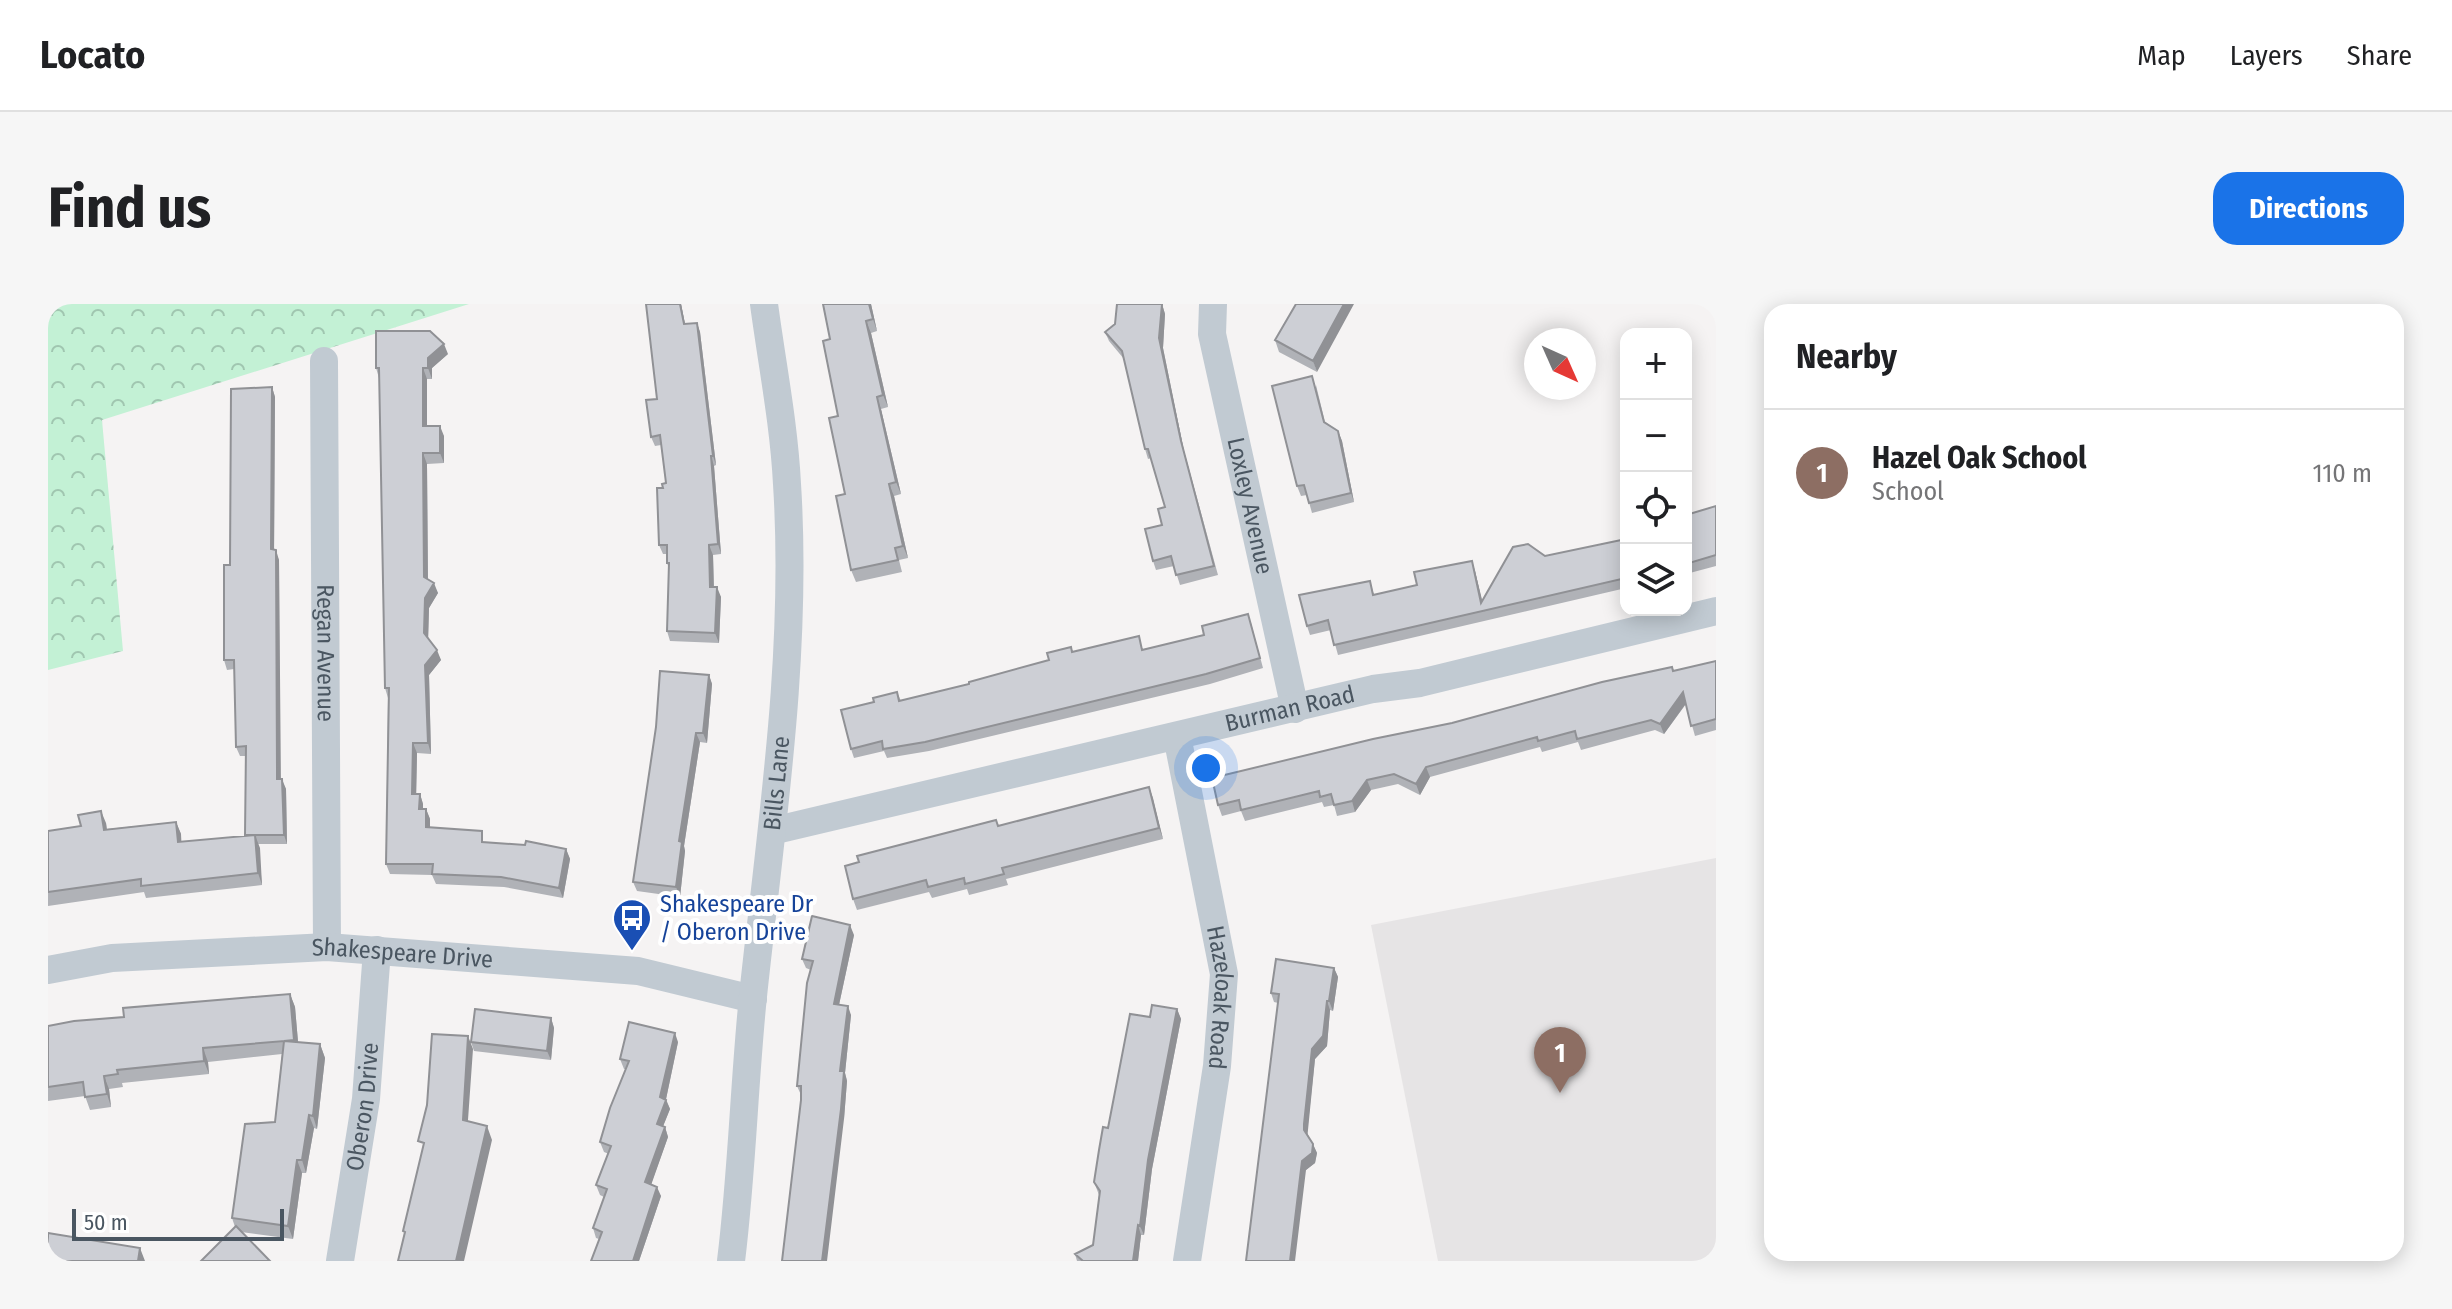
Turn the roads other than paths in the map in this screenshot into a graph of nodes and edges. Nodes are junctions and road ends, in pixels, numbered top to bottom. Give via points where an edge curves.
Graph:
1 (764, 304) edge
2 (1213, 304) edge
3 (324, 361) dead end
4 (1716, 611) edge
5 (1295, 709) junction
6 (1177, 736) junction
7 (772, 831) junction
8 (327, 947) junction
9 (377, 950) junction
10 (48, 970) edge
11 (753, 999) junction
12 (340, 1261) edge
13 (731, 1261) edge
14 (1187, 1261) edge

1 - 7 street, Bills Lane via 787,482 789,547 786,665
2 - 5 street, Loxley Avenue via 1212,334
3 - 8 street, Regan Avenue
4 - 5 street, Burman Road
5 - 6 street, Burman Road
6 - 7 street, Burman Road
6 - 14 street, Hazeloak Road via 1224,974 1217,1066
7 - 11 street, Bills Lane
8 - 9 street, Shakespeare Drive
8 - 10 street, Shakespeare Drive via 112,958
9 - 11 street, Shakespeare Drive via 638,971
9 - 12 street, Oberon Drive via 366,1099
11 - 13 street, Bills Lane

